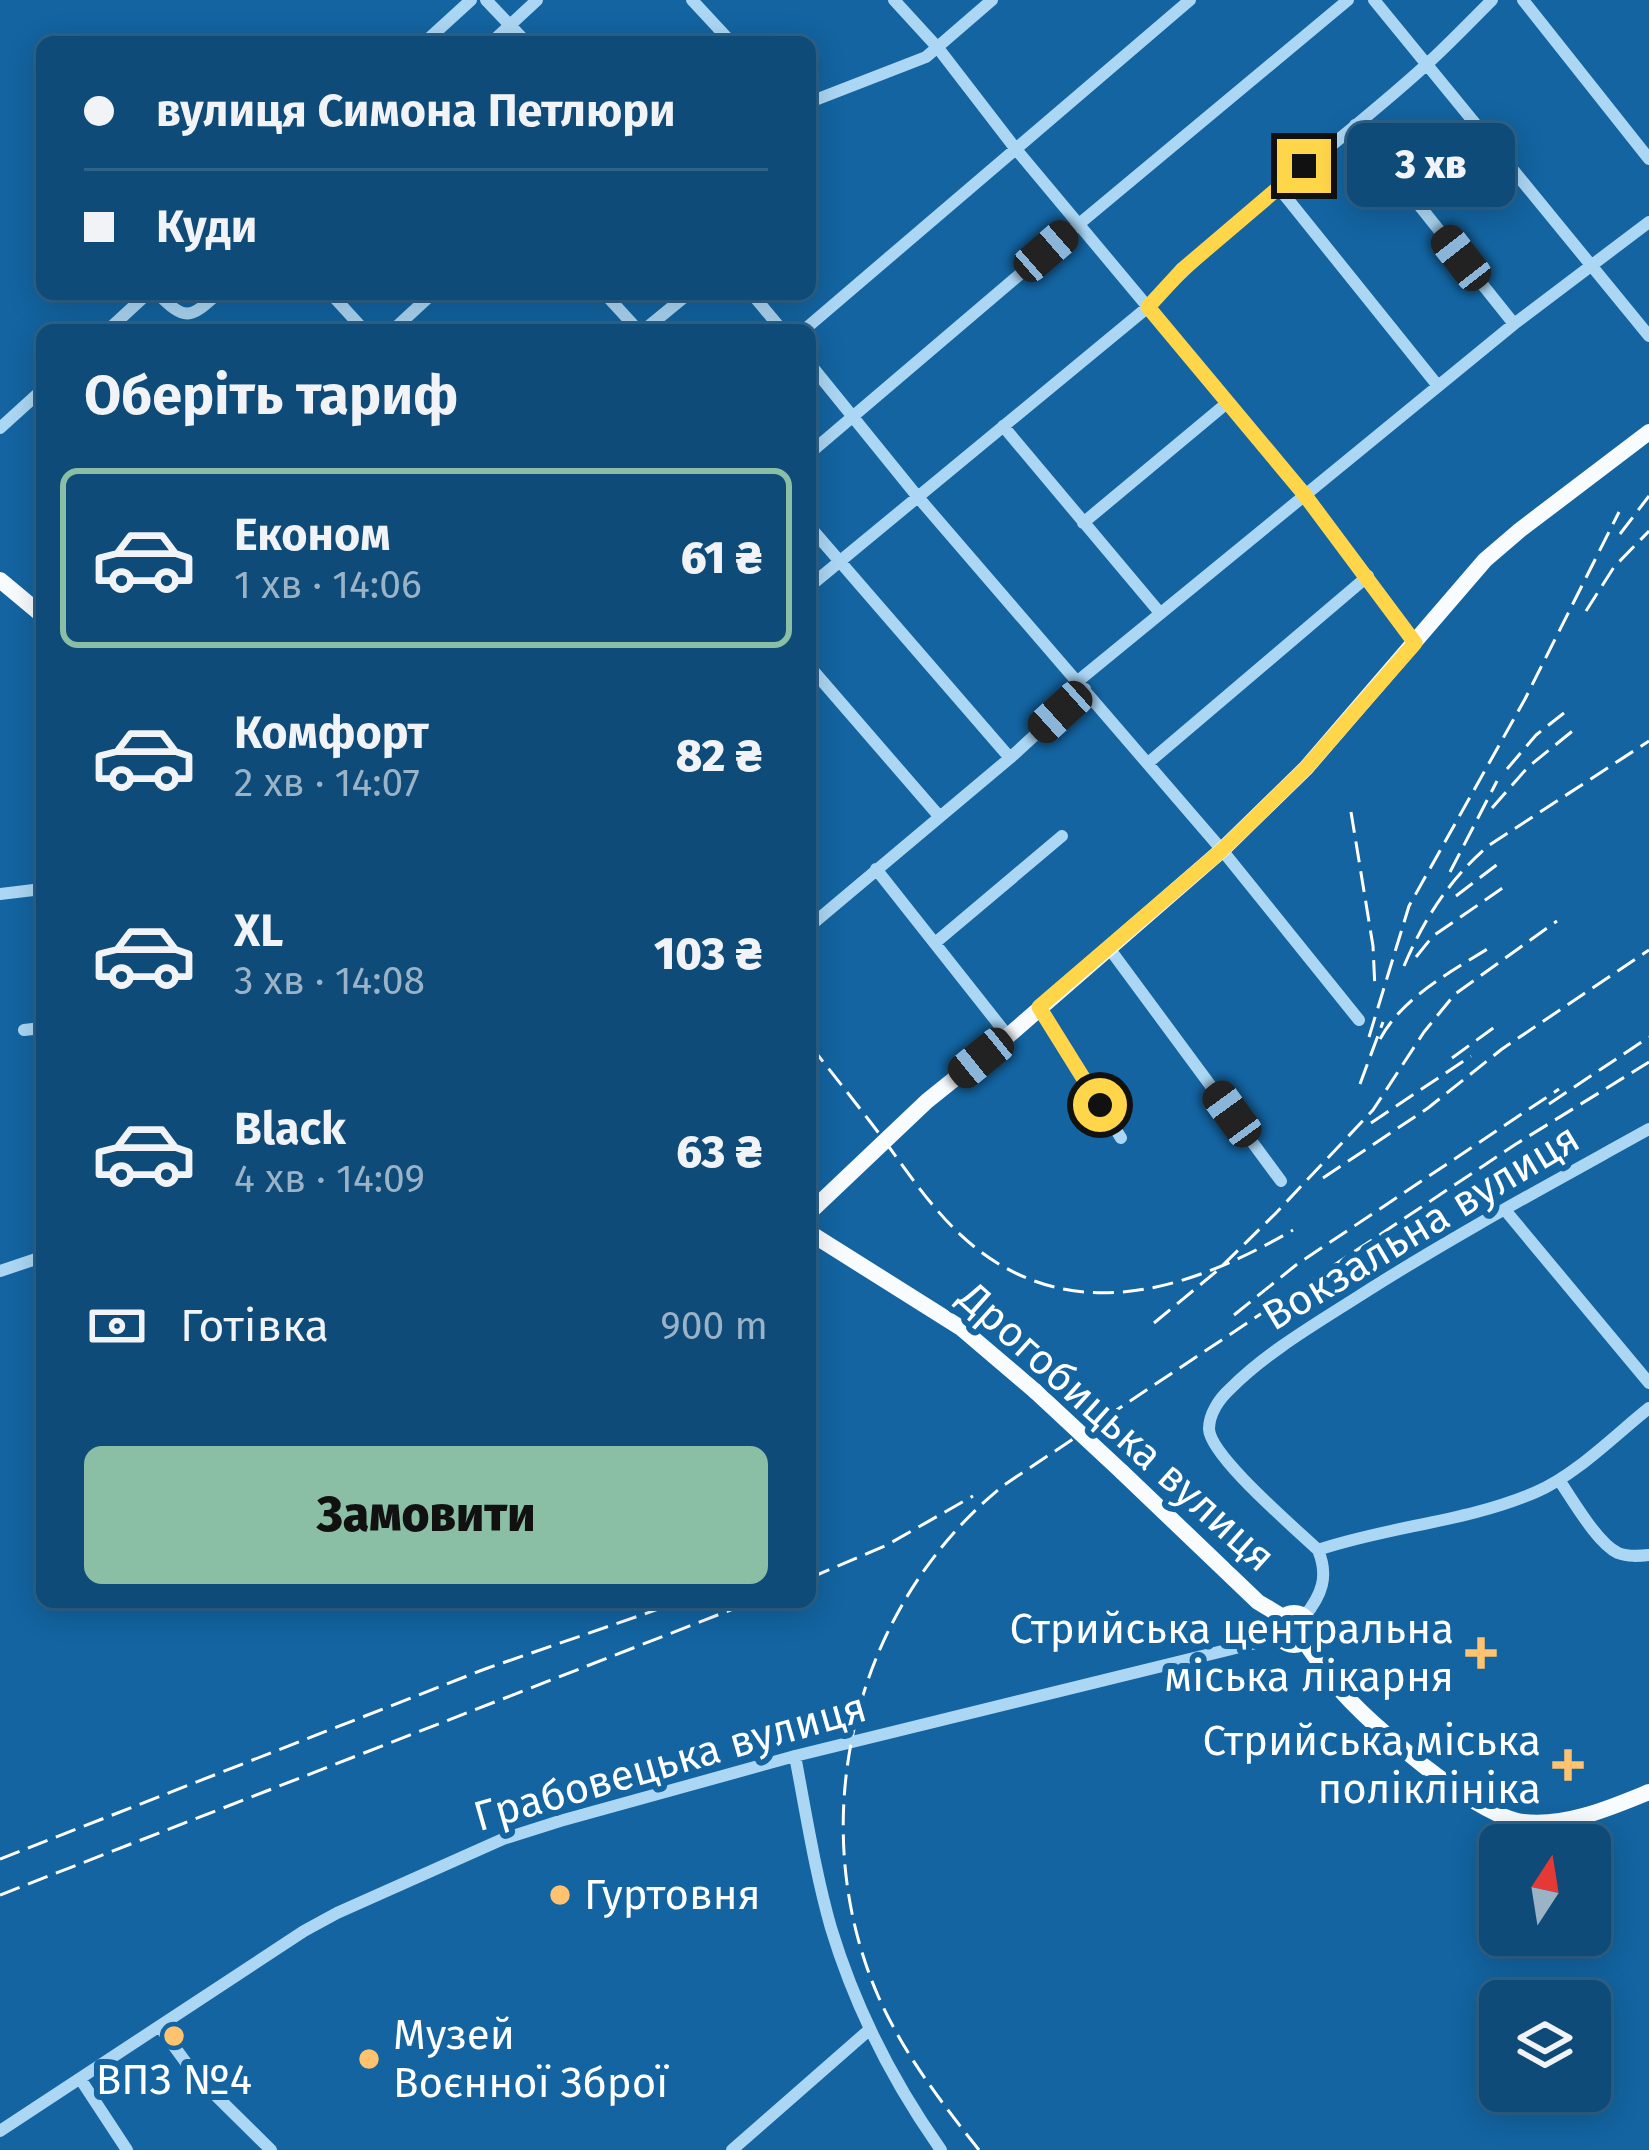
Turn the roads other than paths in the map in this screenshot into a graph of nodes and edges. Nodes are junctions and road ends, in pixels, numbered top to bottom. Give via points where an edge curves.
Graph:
1 (471, 0) edge
2 (486, 0) edge
3 (537, 0) edge
4 (692, 0) edge
5 (893, 0) edge
6 (992, 0) edge
7 (1190, 0) edge
8 (1348, 0) edge
9 (1374, 0) edge
10 (1492, 0) edge
11 (1523, 0) edge
12 (511, 26) junction
13 (432, 36) edge
14 (499, 36) edge
15 (520, 36) edge
16 (725, 36) edge
17 (938, 48) junction
18 (1426, 65) junction
19 (816, 100) edge
20 (1355, 125) junction
21 (1015, 148) junction
22 (1649, 159) edge
23 (1278, 187) junction
24 (1649, 222) edge
25 (1078, 224) junction
26 (1592, 264) junction
27 (141, 300) edge
28 (164, 300) edge
29 (210, 300) edge
30 (337, 300) edge
31 (426, 300) edge
32 (611, 300) edge
33 (680, 300) edge
34 (757, 300) edge
35 (1148, 307) junction
36 (115, 324) edge
37 (359, 324) edge
38 (400, 324) edge
39 (635, 324) edge
40 (649, 324) edge
41 (777, 324) edge
42 (811, 324) edge
43 (1514, 324) junction
44 (1649, 336) edge
45 (816, 371) edge
46 (1438, 386) junction
47 (36, 395) edge
48 (1227, 403) junction
49 (853, 416) junction
50 (1003, 426) junction
51 (0, 428) edge
52 (1649, 432) edge
53 (816, 448) edge
54 (1304, 494) junction
55 (917, 496) junction
56 (1083, 523) junction
57 (816, 534) edge
58 (840, 560) junction
59 (1368, 576) junction
60 (0, 580) edge
61 (816, 581) edge
62 (36, 610) edge
63 (1160, 613) junction
64 (1415, 643) junction
65 (816, 674) edge
66 (1082, 685) junction
67 (1010, 758) junction
68 (1148, 763) junction
69 (939, 816) junction
70 (1062, 836) dead end
71 (1222, 850) junction
72 (876, 869) junction
73 (36, 891) edge
74 (0, 894) edge
75 (816, 921) edge
76 (934, 943) junction
77 (1109, 948) junction
78 (1039, 1007) junction
79 (1359, 1020) dead end
80 (36, 1029) edge
81 (24, 1030) dead end
82 (1008, 1036) junction
83 (1649, 1129) edge
84 (1121, 1138) dead end
85 (1281, 1181) dead end
86 (816, 1206) edge
87 (1505, 1210) junction
88 (816, 1237) edge
89 (36, 1259) edge
90 (0, 1271) edge
91 (1649, 1383) edge
92 (1649, 1408) edge
93 (1559, 1480) junction
94 (1318, 1550) junction
95 (1649, 1555) edge
96 (1283, 1617) junction
97 (1304, 1617) junction
98 (1280, 1637) junction
99 (1304, 1641) junction
100 (795, 1756) junction
101 (1649, 1792) edge
102 (160, 2027) junction
103 (869, 2030) junction
104 (81, 2080) junction
105 (0, 2132) edge
106 (127, 2150) edge
107 (271, 2150) edge
108 (732, 2150) edge
109 (941, 2150) edge

1 - 13 street
2 - 12 street
3 - 12 street
4 - 16 street
5 - 17 street
6 - 17 street
7 - 21 street
8 - 25 street
9 - 18 street
10 - 18 street
11 - 22 street
12 - 14 street
12 - 15 street
17 - 19 street
17 - 21 street
18 - 20 street
18 - 26 street
20 - 23 street
20 - 43 street
21 - 25 street
21 - 42 street
23 - 35 street
23 - 46 street
24 - 26 street
25 - 35 street
25 - 49 street
26 - 43 street
26 - 44 street
27 - 36 street
28 - 29 street via 185,315
30 - 37 street
31 - 38 street
32 - 39 street
33 - 40 street
34 - 41 street
35 - 48 street
35 - 50 street
43 - 46 street
45 - 49 street
46 - 54 street
47 - 51 street
48 - 54 street
48 - 56 street
49 - 53 street
49 - 55 street
50 - 55 street
50 - 56 street
52 - 64 main road via 1485,560
54 - 59 street
54 - 63 street
55 - 58 street
55 - 66 street
56 - 63 street
57 - 58 street
58 - 61 street
58 - 67 street
59 - 64 street
59 - 68 street
60 - 62 main road
63 - 66 street
64 - 71 main road
65 - 69 street
66 - 67 street
66 - 68 street
67 - 69 street
68 - 71 street
69 - 72 street
70 - 76 street
71 - 77 main road
71 - 79 street
72 - 75 street
72 - 76 street
73 - 74 street
76 - 82 street
77 - 78 main road
77 - 85 street
78 - 82 main road
78 - 84 street
80 - 81 street
82 - 86 main road
83 - 87 street, Вокзальна вулиця
87 - 91 street
87 - 94 street, Вокзальна вулиця via 1287,1342 1228,1390 1212,1414 1220,1455
88 - 96 main road, Дрогобицька вулиця, bridge via 961,1328
89 - 90 street
92 - 93 street
93 - 94 street via 1466,1514
93 - 95 street via 1603,1542 1616,1552
94 - 97 street via 1324,1581
96 - 97 main road
96 - 98 main road
97 - 99 main road
98 - 99 main road
98 - 100 street, Грабовецька вулиця
99 - 101 main road via 1337,1688 1399,1746 1494,1814 1570,1820
100 - 102 street, Грабовецька вулиця via 503,1839 304,1931
100 - 103 street via 831,1928
102 - 104 street, Грабовецька вулиця
102 - 107 street via 195,2075
103 - 108 street
103 - 109 street
104 - 105 street, Грабовецька вулиця
104 - 106 street

